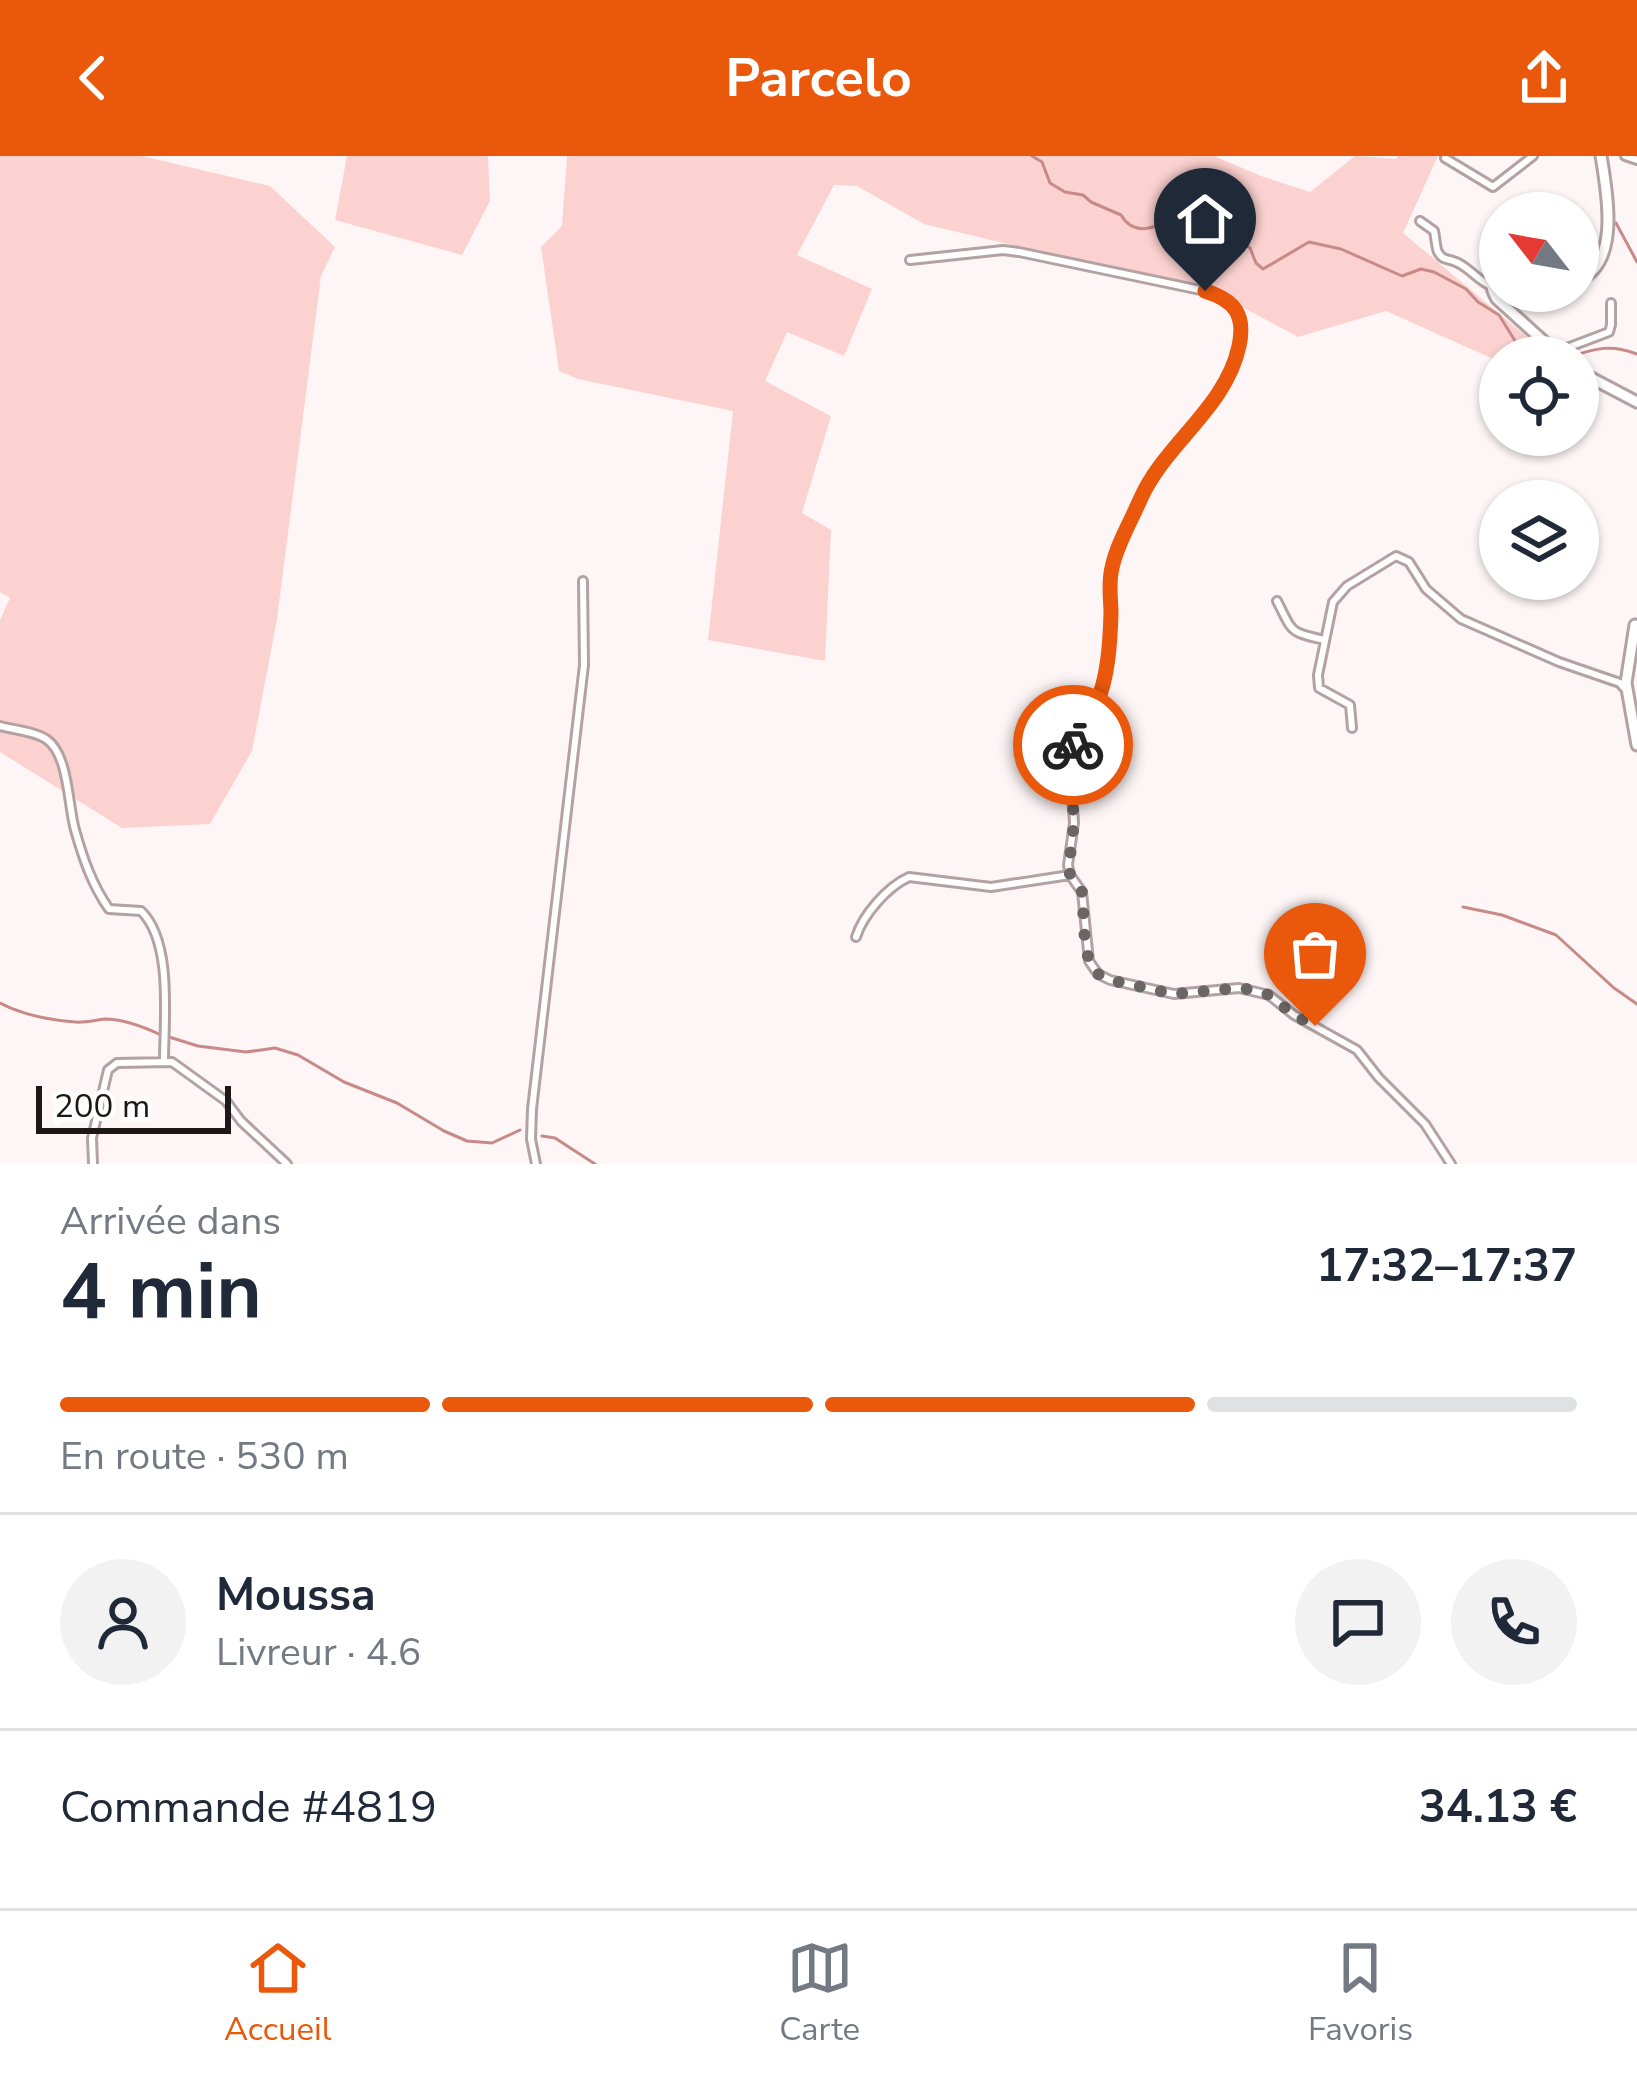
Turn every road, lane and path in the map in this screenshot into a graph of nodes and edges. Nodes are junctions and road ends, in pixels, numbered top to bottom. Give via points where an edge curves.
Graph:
1 (1600, 156) edge
2 (1625, 156) edge
3 (1529, 157) edge
4 (1445, 158) edge
5 (1637, 159) edge
6 (1420, 221) dead end
7 (910, 260) dead end
8 (1599, 264) edge
9 (1479, 280) edge
10 (1611, 304) dead end
11 (1511, 312) edge
12 (1537, 336) edge
13 (1599, 337) edge
14 (1599, 382) edge
15 (1637, 402) edge
16 (583, 581) dead end
17 (1277, 602) dead end
18 (1636, 622) edge
19 (1325, 640) junction
20 (1623, 687) junction
21 (0, 725) edge
22 (1352, 728) dead end
23 (1637, 746) edge
24 (1070, 875) junction
25 (856, 938) dead end
26 (164, 1061) junction
27 (93, 1164) edge
28 (286, 1164) edge
29 (536, 1164) edge
30 (1451, 1164) edge

1 - 8 main road via 1607,243
2 - 5 street
3 - 4 street via 1493,187
6 - 9 street via 1434,231 1441,256
7 - 24 street via 1019,252 1205,291 1230,302 1239,318 1228,376 1142,495 1111,571 1108,653 1096,707 1070,762
10 - 13 street via 1609,332
11 - 12 main road
14 - 15 main road
16 - 29 street via 584,664 532,1109
17 - 19 street via 1294,632
18 - 20 main road
19 - 20 street via 1339,595 1396,556 1461,619
19 - 22 street via 1319,688 1350,705
20 - 23 main road
21 - 26 street via 52,744 93,883 109,910 141,911 153,925 164,974
24 - 25 street via 992,886 908,877 873,906
24 - 30 street via 1082,892 1085,943 1098,974 1174,994 1239,988 1269,995 1357,1050
26 - 27 street via 108,1070
26 - 28 street via 214,1091

